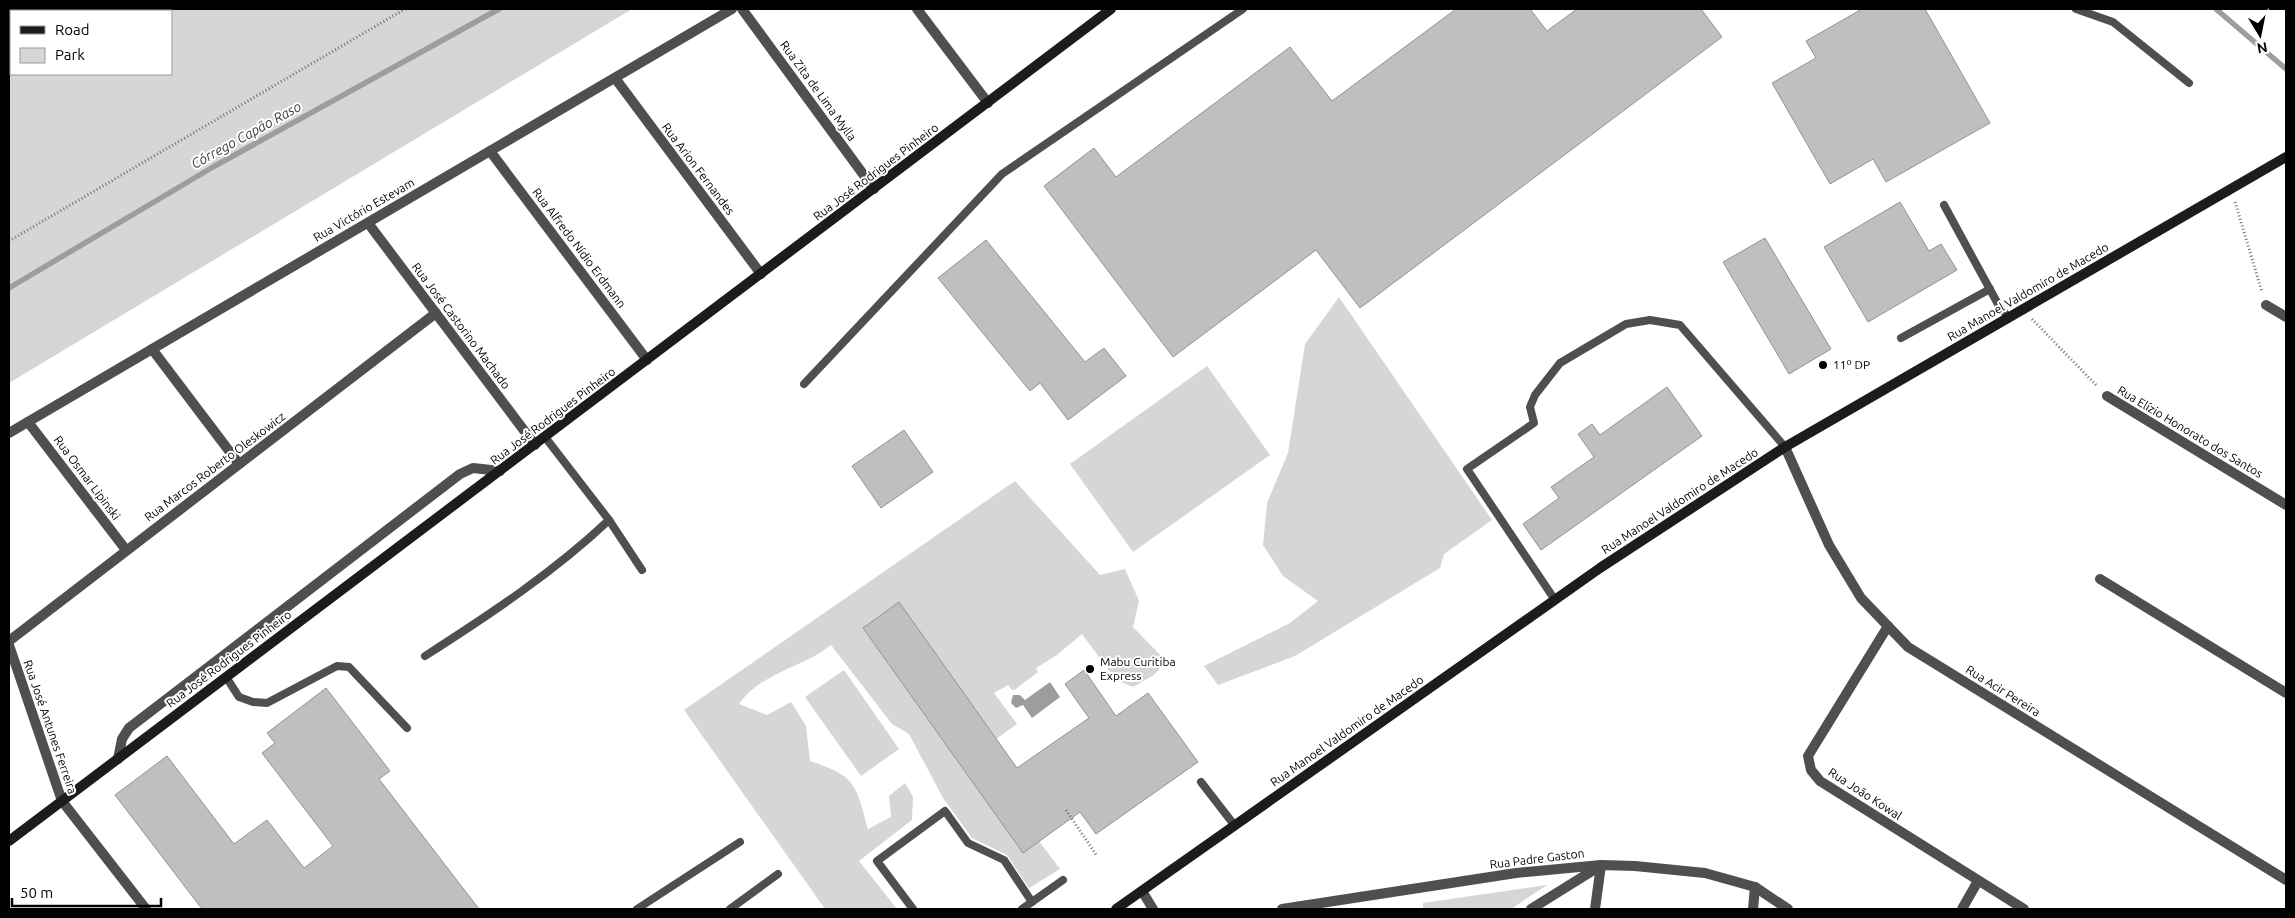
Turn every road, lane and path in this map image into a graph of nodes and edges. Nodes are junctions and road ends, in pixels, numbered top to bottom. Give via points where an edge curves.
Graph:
1 (405, 9) edge
2 (732, 9) edge
3 (742, 9) edge
4 (917, 9) edge
5 (1112, 9) edge
6 (1243, 9) edge
7 (2076, 9) edge
8 (1099, 13) edge
9 (615, 78) junction
10 (2189, 83) dead end
11 (988, 103) junction
12 (490, 151) junction
13 (2286, 158) edge
14 (874, 189) junction
15 (2232, 189) junction
16 (1944, 205) dead end
17 (368, 223) junction
18 (9, 241) edge
19 (761, 274) junction
20 (1990, 289) junction
21 (2266, 305) joint
22 (2024, 310) junction
23 (436, 313) junction
24 (2286, 317) edge
25 (2009, 318) junction
26 (1901, 338) dead end
27 (152, 350) junction
28 (648, 360) junction
29 (804, 384) dead end
30 (2107, 396) joint
31 (28, 422) junction
32 (9, 433) edge
33 (545, 437) junction
34 (535, 444) junction
35 (1786, 447) junction
36 (239, 464) junction
37 (500, 471) junction
38 (2286, 505) edge
39 (609, 520) junction
40 (126, 550) junction
41 (642, 570) dead end
42 (2100, 579) dead end
43 (1555, 600) junction
44 (1888, 626) junction
45 (9, 641) edge
46 (9, 645) edge
47 (425, 656) dead end
48 (226, 677) junction
49 (2286, 693) edge
50 (407, 728) dead end
51 (118, 759) junction
52 (1201, 782) dead end
53 (62, 801) junction
54 (1066, 810) dead end
55 (1234, 826) junction
56 (9, 842) edge
57 (740, 842) dead end
58 (1097, 856) dead end
59 (1600, 865) junction
60 (778, 874) dead end
61 (1063, 880) dead end
62 (2286, 880) edge
63 (1978, 881) junction
64 (1755, 888) junction
65 (1142, 891) junction
66 (1032, 902) junction
67 (146, 909) edge
68 (637, 909) edge
69 (730, 909) edge
70 (913, 909) edge
71 (1022, 909) edge
72 (1116, 909) edge
73 (1152, 909) edge
74 (1282, 909) edge
75 (1531, 909) edge
76 (1595, 909) edge
77 (1753, 909) edge
78 (1788, 909) edge
79 (1962, 909) edge
80 (2024, 909) edge

1 - 18 path
2 - 9 street, Rua Victório Estevam
3 - 14 street, Rua Zita de Lima Mylla
4 - 11 street
5 - 8 main road, Rua José Rodrigues Pinheiro
6 - 29 lane via 1002,174
7 - 10 lane via 2114,22
8 - 11 main road, Rua José Rodrigues Pinheiro
9 - 12 street, Rua Victório Estevam
9 - 19 street, Rua Arion Fernandes
11 - 14 main road, Rua José Rodrigues Pinheiro
12 - 17 street, Rua Victório Estevam
12 - 28 street, Rua Alfredo Nídio Erdmann
13 - 15 main road, Rua Manoel Valdomiro de Macedo
14 - 19 main road, Rua José Rodrigues Pinheiro
15 - 21 path
15 - 22 main road, Rua Manoel Valdomiro de Macedo
16 - 20 lane
17 - 23 street, Rua José Castorino Machado
17 - 27 street, Rua Victório Estevam
19 - 28 main road, Rua José Rodrigues Pinheiro
20 - 25 lane
20 - 26 lane
21 - 24 street
22 - 25 main road, Rua Manoel Valdomiro de Macedo
22 - 30 path
23 - 34 street, Rua José Castorino Machado
23 - 36 street, Rua Marcos Roberto Oleskowicz
25 - 35 main road, Rua Manoel Valdomiro de Macedo
27 - 31 street, Rua Victório Estevam
27 - 36 street
28 - 33 main road, Rua José Rodrigues Pinheiro
30 - 38 street, Rua Elízio Honorato dos Santos
31 - 32 street, Rua Victório Estevam
31 - 40 street, Rua Osmar Lipinski
33 - 34 main road, Rua José Rodrigues Pinheiro
33 - 39 lane
34 - 37 main road, Rua José Rodrigues Pinheiro
35 - 43 main road, Rua Manoel Valdomiro de Macedo
35 - 43 lane via 1680,325 1650,320 1626,324 1560,363 1535,395 1530,407 1534,423 1467,469
35 - 44 street, Rua Acir Pereira via 1829,545 1861,598
36 - 40 street, Rua Marcos Roberto Oleskowicz
37 - 48 main road, Rua José Rodrigues Pinheiro
37 - 51 street via 473,468 460,474 129,728 122,739
39 - 41 lane
39 - 47 lane via 585,544 496,610
40 - 45 street, Rua Marcos Roberto Oleskowicz
42 - 49 street
43 - 55 main road, Rua Manoel Valdomiro de Macedo
44 - 62 street, Rua Acir Pereira via 1908,647
44 - 63 street, Rua João Kowal via 1808,756 1811,770 1820,781
46 - 53 street, Rua José Antunes Ferreira
48 - 50 lane via 239,697 267,703 337,666 349,667
48 - 51 main road, Rua José Rodrigues Pinheiro
51 - 53 main road, Rua José Rodrigues Pinheiro
52 - 55 lane
53 - 56 main road, Rua José Rodrigues Pinheiro
53 - 67 street, Rua José Antunes Ferreira
54 - 58 path
55 - 65 main road, Rua Manoel Valdomiro de Macedo
57 - 68 lane
59 - 64 street, Rua Padre Gaston via 1705,873
59 - 74 street, Rua Padre Gaston via 1516,873
59 - 75 street
59 - 76 street
60 - 69 lane
61 - 66 lane
63 - 79 street
63 - 80 street, Rua João Kowal
64 - 77 street
64 - 78 street, Rua Padre Gaston
65 - 72 main road, Rua Manoel Valdomiro de Macedo
65 - 73 street
66 - 70 lane via 1004,860 968,843 945,811 877,861
66 - 71 lane

